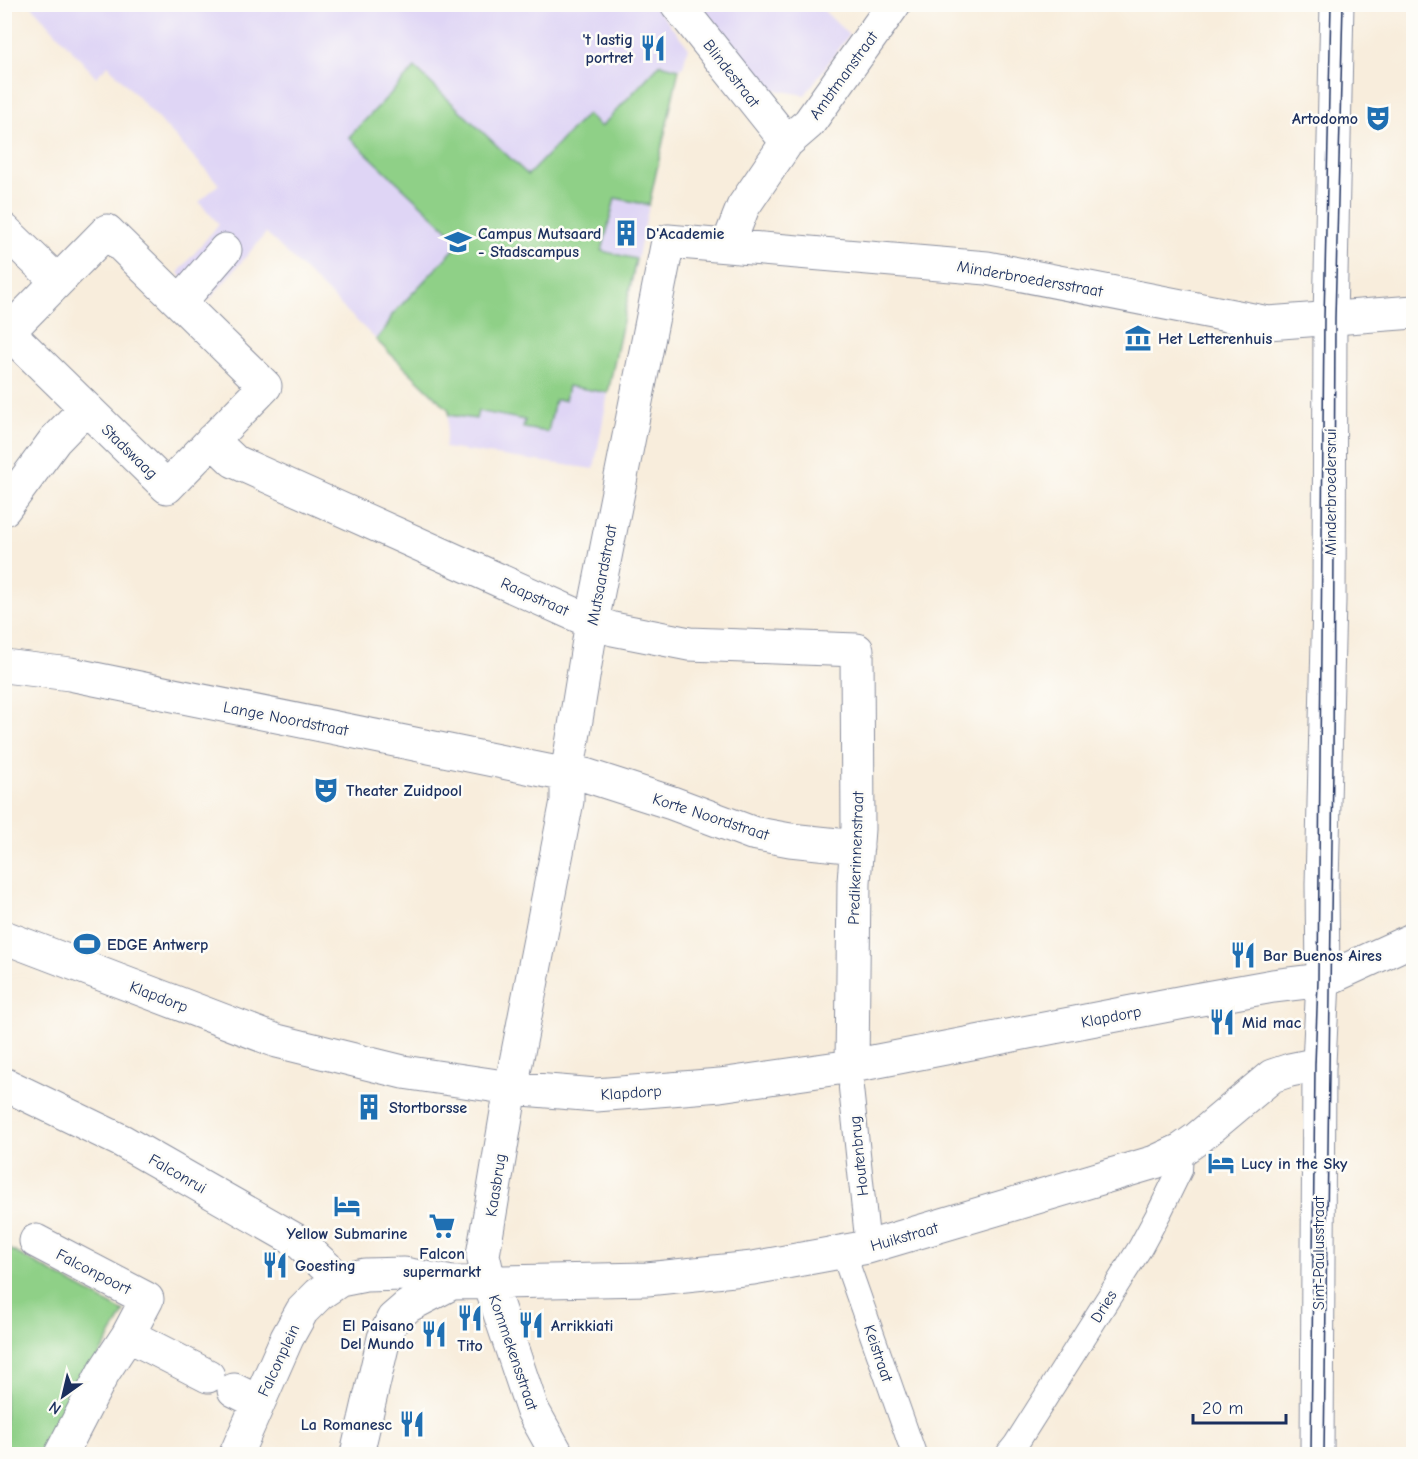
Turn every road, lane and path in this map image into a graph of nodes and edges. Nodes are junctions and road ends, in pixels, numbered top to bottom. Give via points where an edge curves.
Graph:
1 (677, 4) edge
2 (894, 4) edge
3 (1337, 4) edge
4 (788, 142) junction
5 (4, 230) edge
6 (728, 245) junction
7 (225, 250) dead end
8 (57, 282) junction
9 (180, 302) junction
10 (1413, 312) edge
11 (1330, 319) junction
12 (86, 408) junction
13 (223, 451) junction
14 (4, 508) edge
15 (592, 622) junction
16 (857, 650) joint
17 (4, 666) edge
18 (567, 774) junction
19 (857, 847) junction
20 (4, 937) edge
21 (1413, 939) edge
22 (1323, 980) junction
23 (1319, 1064) junction
24 (852, 1066) junction
25 (4, 1084) edge
26 (511, 1088) junction
27 (1181, 1150) junction
28 (36, 1241) dead end
29 (856, 1249) junction
30 (340, 1280) junction
31 (489, 1281) junction
32 (452, 1283) junction
33 (128, 1335) junction
34 (233, 1389) junction
35 (61, 1455) edge
36 (236, 1455) edge
37 (357, 1455) edge
38 (557, 1455) edge
39 (914, 1455) edge
40 (1008, 1455) edge
41 (1317, 1455) edge

1 - 4 street, Blindestraat
2 - 4 street, Ambtmanstraat via 809,123
3 - 11 street, Minderbroedersrui
4 - 6 street via 743,207
5 - 8 street
6 - 11 street, Minderbroedersstraat via 987,268 1268,323
6 - 15 street, Mutsaardstraat via 668,241
7 - 9 street
8 - 9 street, Stadswaag via 107,231
8 - 12 street, Stadswaag via 8,332
9 - 13 street, Stadswaag via 265,386
10 - 11 street, Minderbroedersstraat
11 - 22 street, Minderbroedersrui
12 - 13 street, Stadswaag via 167,487
12 - 14 street via 55,440
13 - 15 street, Raapstraat
15 - 16 street, Raapstraat via 688,644
15 - 18 street, Mutsaardstraat
16 - 19 street, Predikerinnenstraat
17 - 18 street, Lange Noordstraat via 70,674
18 - 19 street, Korte Noordstraat via 585,775 752,833
18 - 26 street, Mutsaardstraat via 567,801
19 - 24 street, Predikerinnenstraat
20 - 26 street, Klapdorp via 277,1041 403,1072
21 - 22 street, Klapdorp
22 - 23 street, Sint-Paulusstraat
22 - 24 street, Klapdorp via 1161,1006
23 - 27 street, Huikstraat via 1272,1076
23 - 41 street, Sint-Paulusstraat
24 - 26 street, Klapdorp via 720,1084 596,1095
24 - 29 street, Houtenbrug
25 - 30 street, Falconrui via 122,1141 299,1242
26 - 31 street, Kaasbrug via 483,1255
27 - 29 street, Huikstraat via 1155,1162
27 - 40 street, Dries via 1180,1170 1140,1248
28 - 33 street, Falconpoort via 147,1299
29 - 31 street, Huikstraat via 753,1268 647,1279
29 - 39 street, Keistraat
30 - 32 street, Falconplein via 404,1274
30 - 34 street, Falconplein via 302,1311 287,1338
31 - 32 street, Huikstraat
31 - 38 street, Kommekensstraat via 532,1409
32 - 37 street via 408,1306 393,1319 384,1338
33 - 34 street
33 - 35 street, Falconpoort via 103,1373
34 - 36 street, Falconplein

